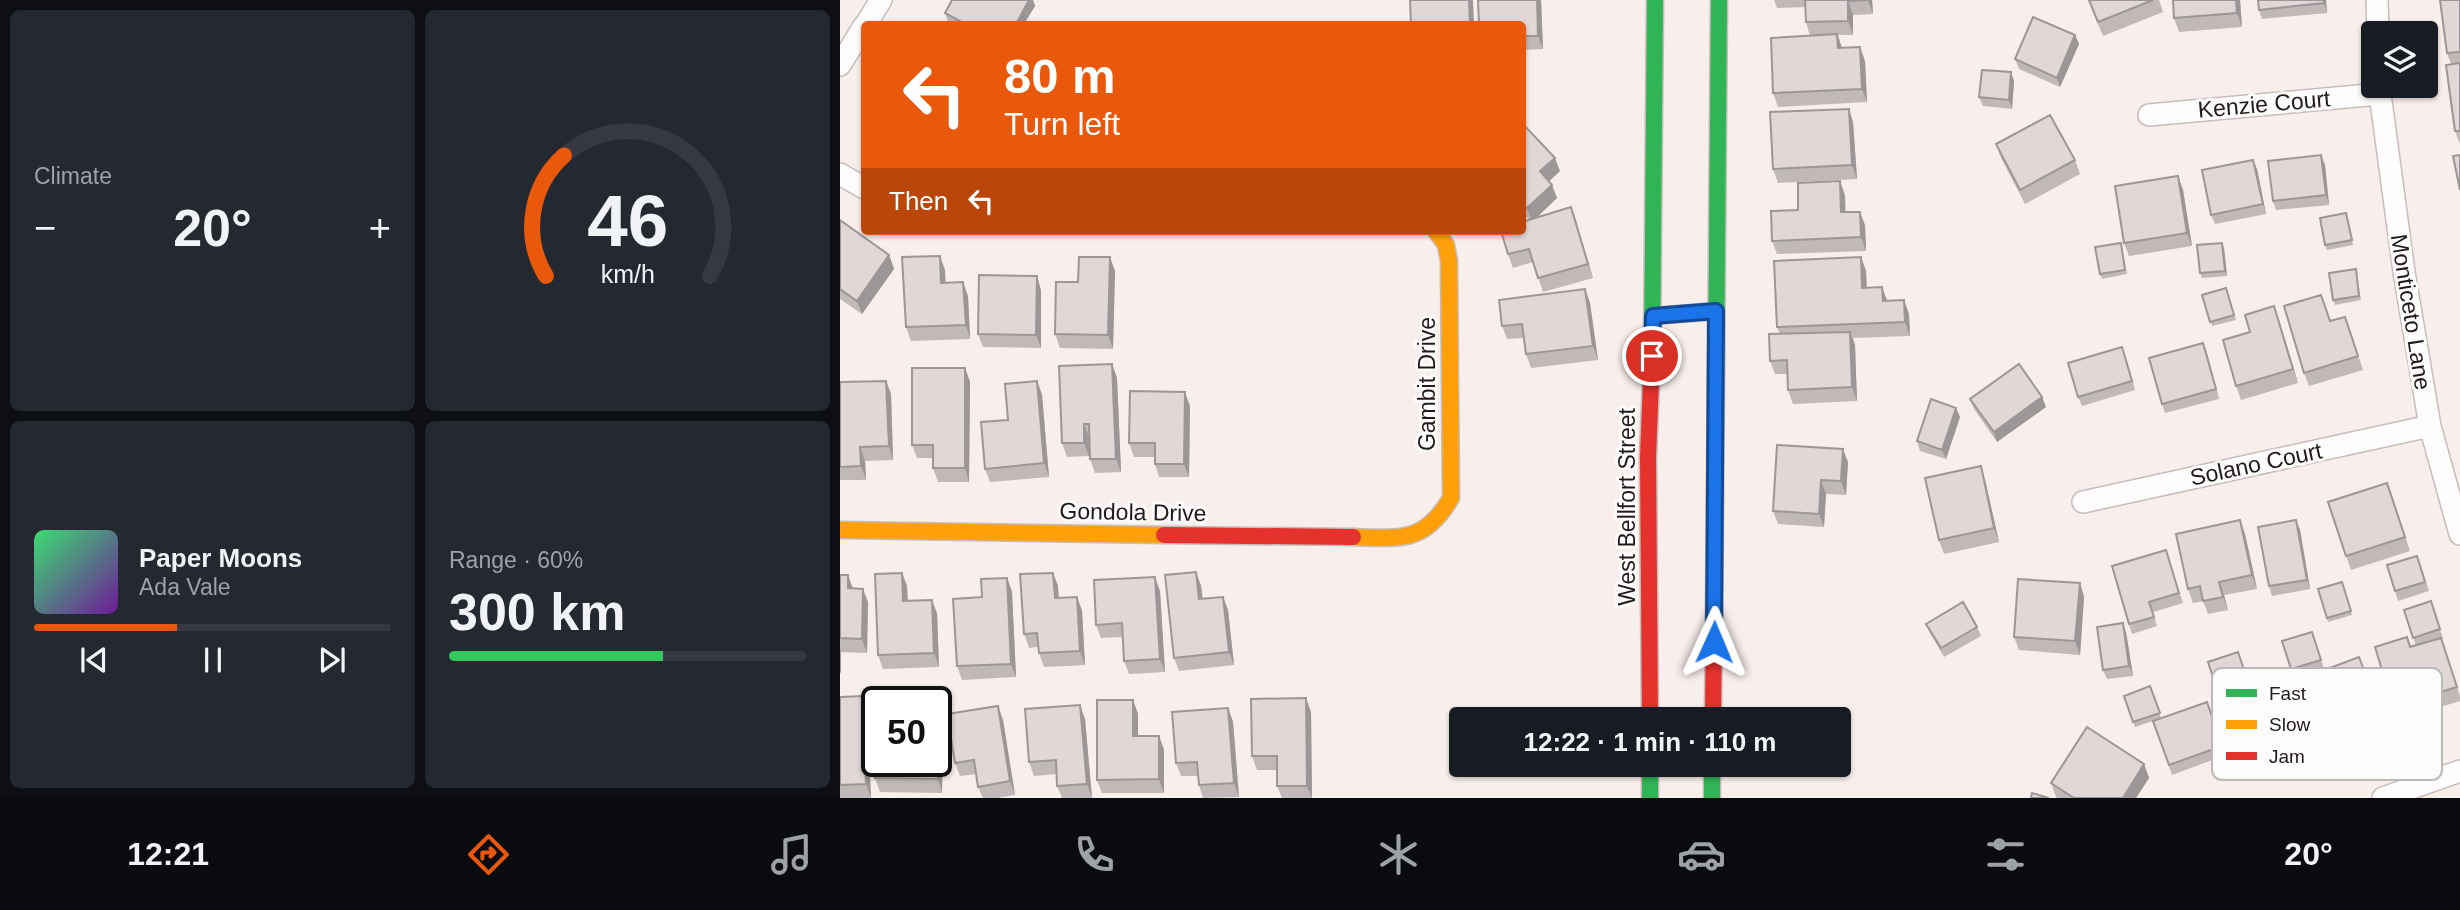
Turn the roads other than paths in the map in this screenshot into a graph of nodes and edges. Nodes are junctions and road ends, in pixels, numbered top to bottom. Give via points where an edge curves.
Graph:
1 (881, 0) edge
2 (1655, 0) edge
3 (1719, 0) edge
4 (2377, 0) edge
5 (868, 21) edge
6 (2378, 21) edge
7 (861, 31) edge
8 (840, 65) edge
9 (2361, 92) edge
10 (2381, 98) edge
11 (2149, 115) dead end
12 (840, 174) edge
13 (861, 186) edge
14 (1439, 235) edge
15 (1716, 311) junction
16 (1653, 316) junction
17 (2430, 426) junction
18 (2083, 502) dead end
19 (840, 530) edge
20 (1425, 531) joint
21 (2460, 534) edge
22 (1650, 707) edge
23 (1713, 707) edge
24 (2460, 771) edge
25 (1650, 777) edge
26 (1712, 777) edge
27 (2442, 777) edge
28 (2434, 780) edge
29 (1650, 798) edge
30 (1712, 798) edge
31 (2383, 798) edge

1 - 5 street
2 - 16 main road, West Bellfort Street
3 - 15 main road
4 - 6 street
7 - 8 street
9 - 11 street, Kenzie Court
10 - 17 street, Monticeto Lane
12 - 13 street
14 - 20 main road, Gambit Drive via 1449,261 1451,498 1439,519
15 - 16 main road
15 - 23 main road
16 - 22 main road, West Bellfort Street via 1648,457
17 - 18 street, Solano Court
17 - 21 street, Monticeto Lane
19 - 20 main road, Gondola Drive via 1405,538
24 - 27 street
25 - 29 main road
26 - 30 main road
28 - 31 street

